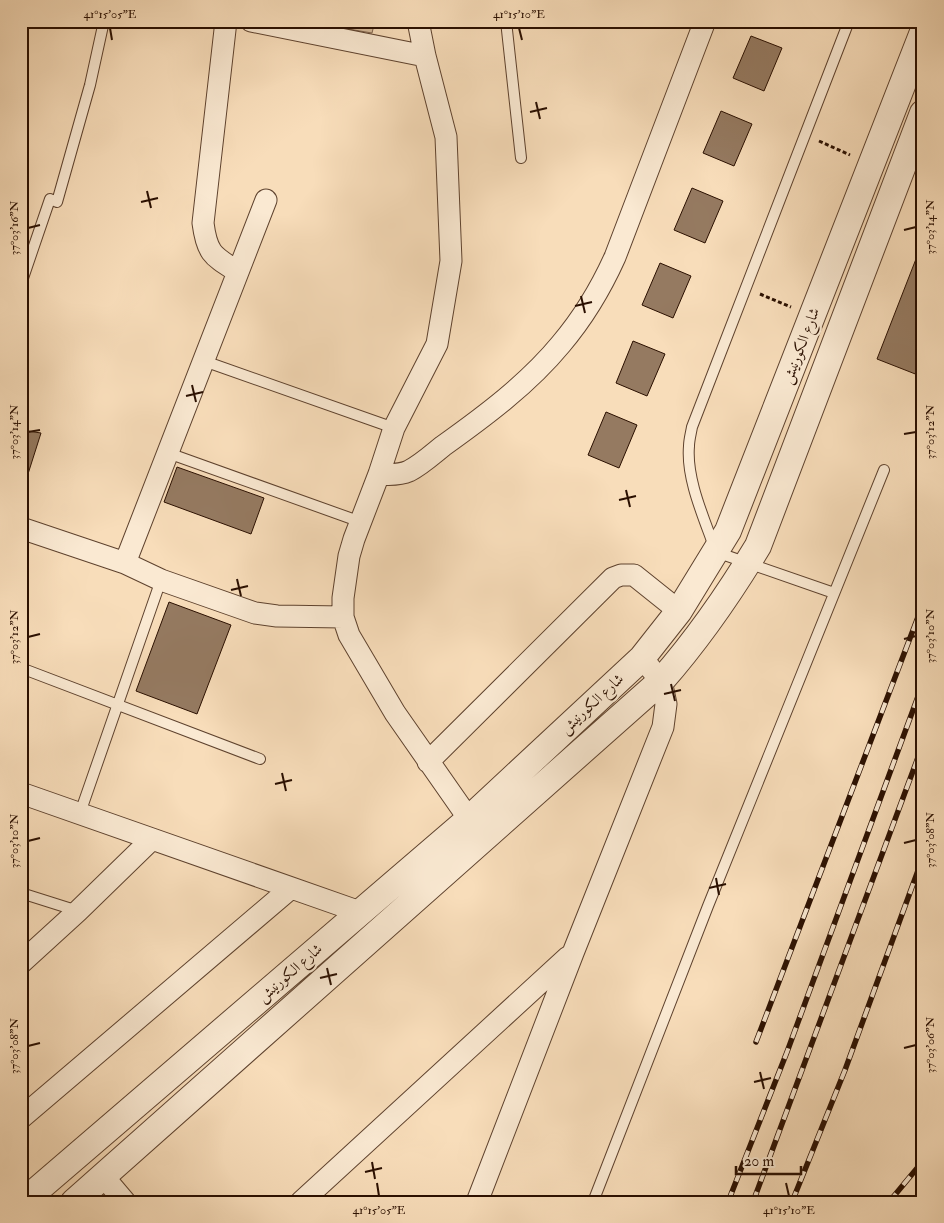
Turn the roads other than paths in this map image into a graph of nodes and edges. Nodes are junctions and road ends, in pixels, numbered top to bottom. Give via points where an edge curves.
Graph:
1 (104, 21) edge
2 (226, 21) edge
3 (250, 21) edge
4 (418, 21) edge
5 (506, 21) edge
6 (705, 21) edge
7 (849, 21) edge
8 (923, 32) edge
9 (425, 56) junction
10 (923, 112) edge
11 (521, 158) dead end
12 (266, 200) dead end
13 (238, 272) junction
14 (21, 284) edge
15 (204, 361) junction
16 (394, 428) junction
17 (168, 453) junction
18 (884, 470) dead end
19 (379, 474) junction
20 (361, 522) junction
21 (21, 528) edge
22 (716, 552) junction
23 (125, 563) junction
24 (748, 563) junction
25 (162, 580) junction
26 (834, 593) junction
27 (679, 611) junction
28 (343, 617) junction
29 (642, 658) junction
30 (21, 668) edge
31 (661, 681) junction
32 (118, 705) junction
33 (260, 760) dead end
34 (428, 762) junction
35 (21, 793) edge
36 (80, 814) junction
37 (468, 819) junction
38 (152, 839) junction
39 (291, 888) junction
40 (21, 894) edge
41 (78, 911) junction
42 (360, 912) junction
43 (573, 953) junction
44 (24, 958) edge
45 (21, 1118) edge
46 (103, 1176) junction
47 (23, 1202) edge
48 (74, 1202) edge
49 (125, 1202) edge
50 (301, 1202) edge
51 (477, 1202) edge
52 (593, 1202) edge

1 - 14 lane via 90,85 57,202 50,199
2 - 13 street via 202,223 205,239 214,256
3 - 9 street
4 - 9 street
5 - 11 lane
6 - 19 street via 615,257 603,284 583,314 561,344 506,399 410,470 394,475
7 - 22 lane via 692,427 690,471
8 - 22 street, شارع الكورنيش via 728,531
9 - 16 street via 446,137 451,261 437,344
10 - 24 street, شارع الكورنيش via 758,546
12 - 13 street
13 - 15 street
15 - 16 lane
15 - 17 street
16 - 19 street
17 - 20 lane
17 - 23 street
18 - 26 lane
19 - 20 street
20 - 28 street via 349,556
21 - 23 street
22 - 24 lane
22 - 27 street, شارع الكورنيش
23 - 25 street
24 - 26 lane
24 - 31 street, شارع الكورنيش via 691,646
25 - 28 street via 255,613
25 - 32 lane
26 - 52 lane
27 - 29 street, شارع الكورنيش
27 - 34 street via 634,575 613,578
28 - 34 street via 349,635
29 - 31 street
29 - 37 street, شارع الكورنيش
30 - 32 lane
31 - 43 street via 666,704 663,727
31 - 46 street, شارع الكورنيش
32 - 33 lane
32 - 36 lane
34 - 37 street
35 - 36 street
36 - 38 street
37 - 42 street, شارع الكورنيش
38 - 39 street
38 - 41 street
39 - 42 street
39 - 45 street
40 - 41 lane
41 - 44 street
42 - 47 street, شارع الكورنيش
43 - 50 street
43 - 51 street
46 - 48 street, شارع الكورنيش
46 - 49 street

